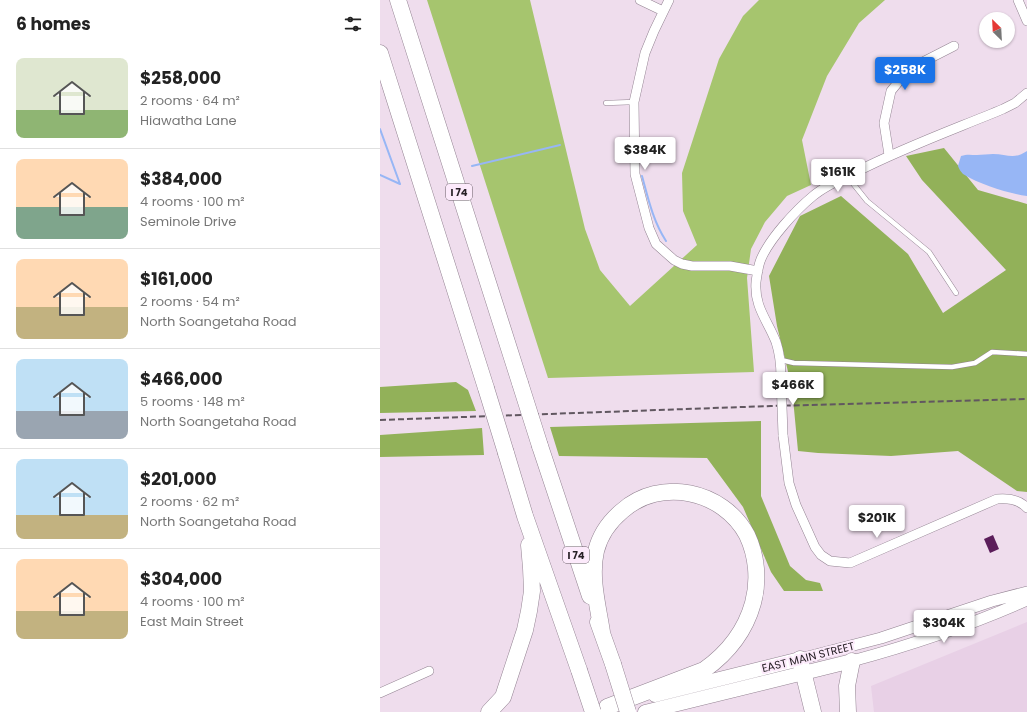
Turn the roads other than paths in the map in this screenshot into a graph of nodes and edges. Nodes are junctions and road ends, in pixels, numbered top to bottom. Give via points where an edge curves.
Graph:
1 (398, 0) edge
2 (640, 0) edge
3 (668, 0) edge
4 (1018, 0) edge
5 (663, 11) junction
6 (1027, 21) edge
7 (954, 46) dead end
8 (380, 53) edge
9 (1027, 93) edge
10 (634, 102) junction
11 (606, 103) dead end
12 (889, 155) junction
13 (847, 176) junction
14 (758, 272) junction
15 (956, 293) dead end
16 (1027, 354) edge
17 (781, 360) junction
18 (1027, 508) edge
19 (526, 516) junction
20 (1027, 592) edge
21 (1027, 600) edge
22 (1027, 604) edge
23 (996, 614) junction
24 (602, 632) junction
25 (852, 661) junction
26 (802, 666) junction
27 (429, 671) dead end
28 (380, 693) edge
29 (502, 704) edge
30 (600, 709) edge
31 (489, 712) edge
32 (586, 712) edge
33 (628, 712) edge
34 (645, 712) edge
35 (813, 712) edge
36 (848, 712) edge

1 - 24 highway, I 74, bridge
2 - 5 street
3 - 5 street
4 - 6 street
5 - 10 street via 645,53
7 - 12 street via 909,69 891,91 884,123
8 - 19 highway, bridge
9 - 12 street via 1003,109
10 - 11 lane
10 - 14 street via 635,174 649,228 656,244 682,264 730,266
12 - 13 street
13 - 14 street via 813,196 787,221 767,247
13 - 15 lane via 867,201 929,252
14 - 17 street via 757,296
16 - 17 lane via 992,352 975,363 952,367 794,363
17 - 18 street, bridge via 783,435 789,483 815,547 830,561 850,563 997,499 1010,498
19 - 29 highway via 532,591 525,630
19 - 30 highway, bridge via 579,670
20 - 26 street, EAST MAIN STREET via 986,603
21 - 23 street, EAST MAIN STREET
22 - 23 street
23 - 25 street, EAST MAIN STREET
24 - 30 highway via 594,587 596,552 608,525 625,508 650,495 678,491 707,498 732,515 740,524 752,548 756,586 746,624 731,647 704,670
24 - 33 highway, I 74, bridge
25 - 26 main road, EAST MAIN STREET
25 - 36 highway via 847,686
26 - 30 main road, EAST MAIN STREET
26 - 34 main road, EAST MAIN STREET
26 - 35 highway
27 - 28 street
29 - 31 highway
30 - 32 main road, EAST MAIN STREET

